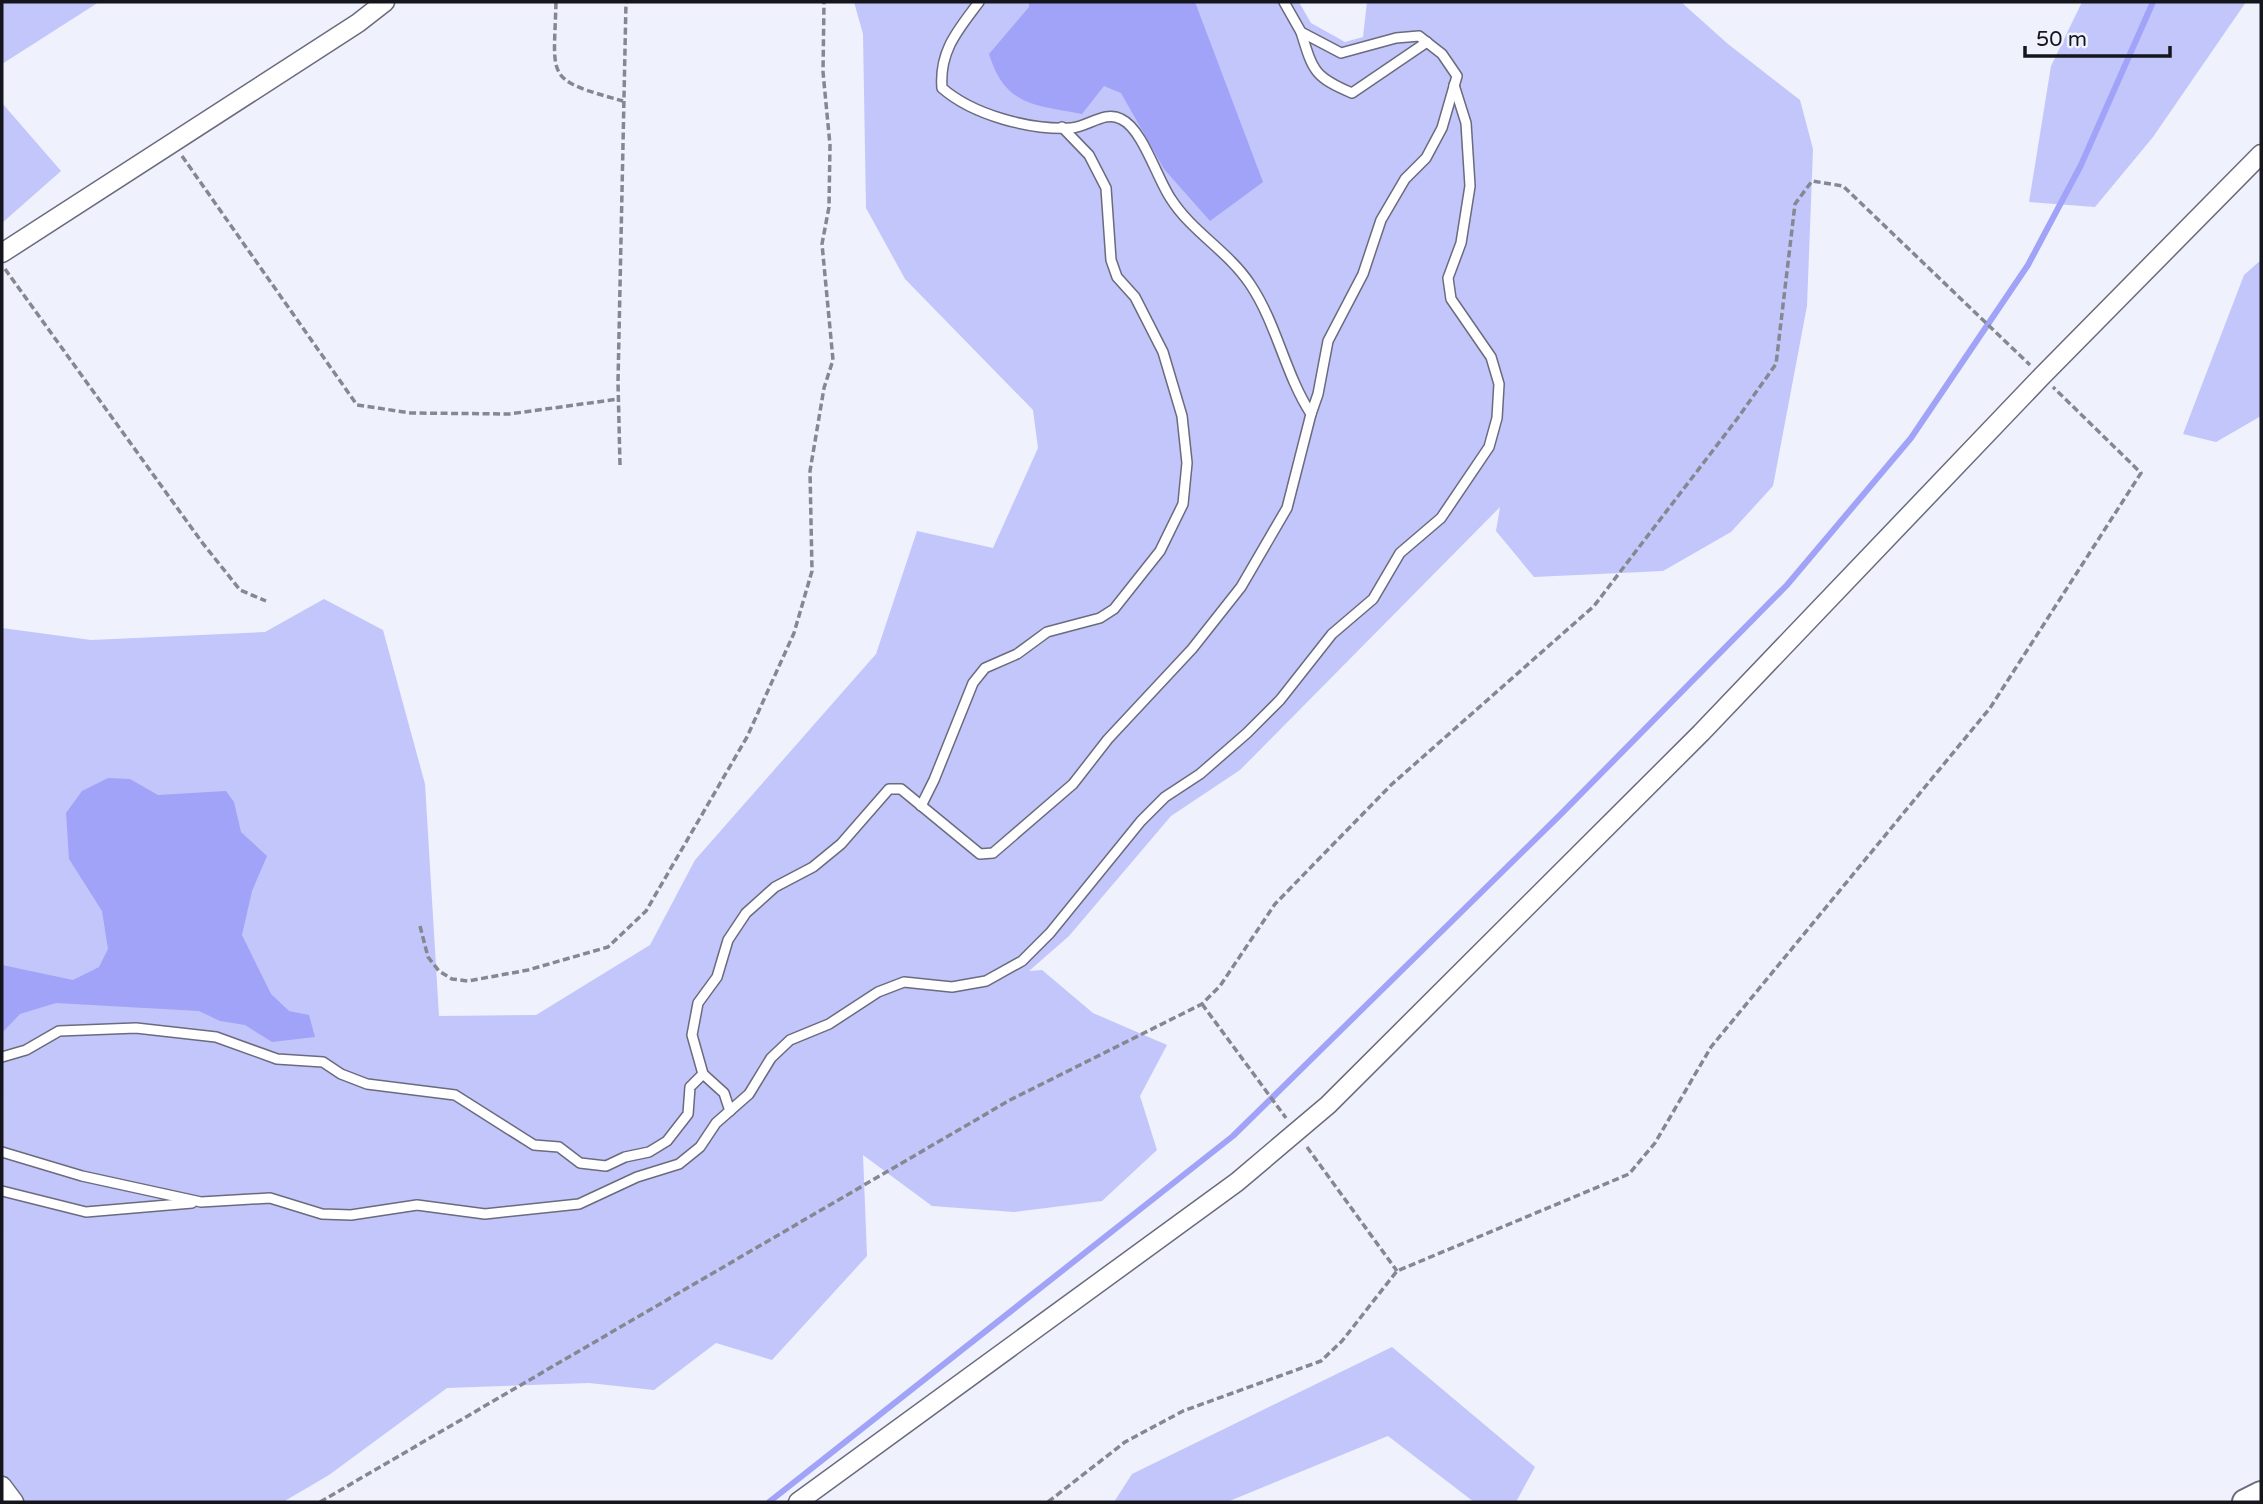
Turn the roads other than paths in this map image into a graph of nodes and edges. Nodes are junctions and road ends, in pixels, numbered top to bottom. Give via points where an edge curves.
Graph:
1 (385, 2) edge
2 (979, 2) edge
3 (1284, 2) edge
4 (1301, 32) junction
5 (1427, 42) junction
6 (1454, 85) junction
7 (1062, 127) junction
8 (2261, 154) edge
9 (2, 253) edge
10 (1311, 414) junction
11 (921, 806) junction
12 (2, 1057) edge
13 (704, 1074) junction
14 (730, 1111) junction
15 (2, 1152) edge
16 (2, 1191) edge
17 (201, 1202) junction
18 (2, 1486) edge
19 (2261, 1494) edge
20 (14, 1502) edge
21 (798, 1502) edge
22 (2245, 1502) edge

1 - 9 street
2 - 7 lane via 948,42 940,69 942,88 959,103 1032,125
3 - 4 lane
4 - 5 lane via 1341,53 1396,38 1419,36
4 - 5 lane via 1310,61 1323,81 1352,93
5 - 6 lane via 1457,76
6 - 10 lane via 1442,128 1381,220 1363,274 1328,341
6 - 14 lane via 1466,123 1470,186 1461,243 1448,278 1451,299 1491,357 1499,384 1489,447 1441,518 1400,553 1373,598 1332,634 1280,700 1141,821 1022,961 986,981 952,987 904,982 878,992 829,1024 790,1040 771,1058 749,1094
7 - 10 lane via 1073,128 1110,115 1134,130 1178,209 1251,285 1297,393
7 - 11 lane via 1089,155 1106,188 1116,276 1135,298 1163,352 1182,416 1187,463 1183,504 1160,551 1114,609 1100,618 1047,632 1017,654 985,668 973,683
8 - 21 street via 1700,733 1328,1105 1237,1182
10 - 11 lane via 1287,508 1241,587 1073,784 993,853 979,854
11 - 13 lane via 901,789 889,789 841,844 813,867 775,887 746,913 728,940 717,977 698,1003 692,1035
12 - 13 lane via 26,1050 59,1031 136,1028 216,1037 277,1059 323,1062 367,1084 455,1095 534,1145 559,1147 580,1163 606,1166 667,1141 688,1114 690,1087
13 - 14 lane via 724,1093
14 - 17 lane via 679,1164 637,1177 579,1204 485,1214 417,1205 351,1215 323,1214 270,1198
15 - 17 lane via 82,1176
16 - 17 lane via 86,1212
18 - 20 street
19 - 22 main road

